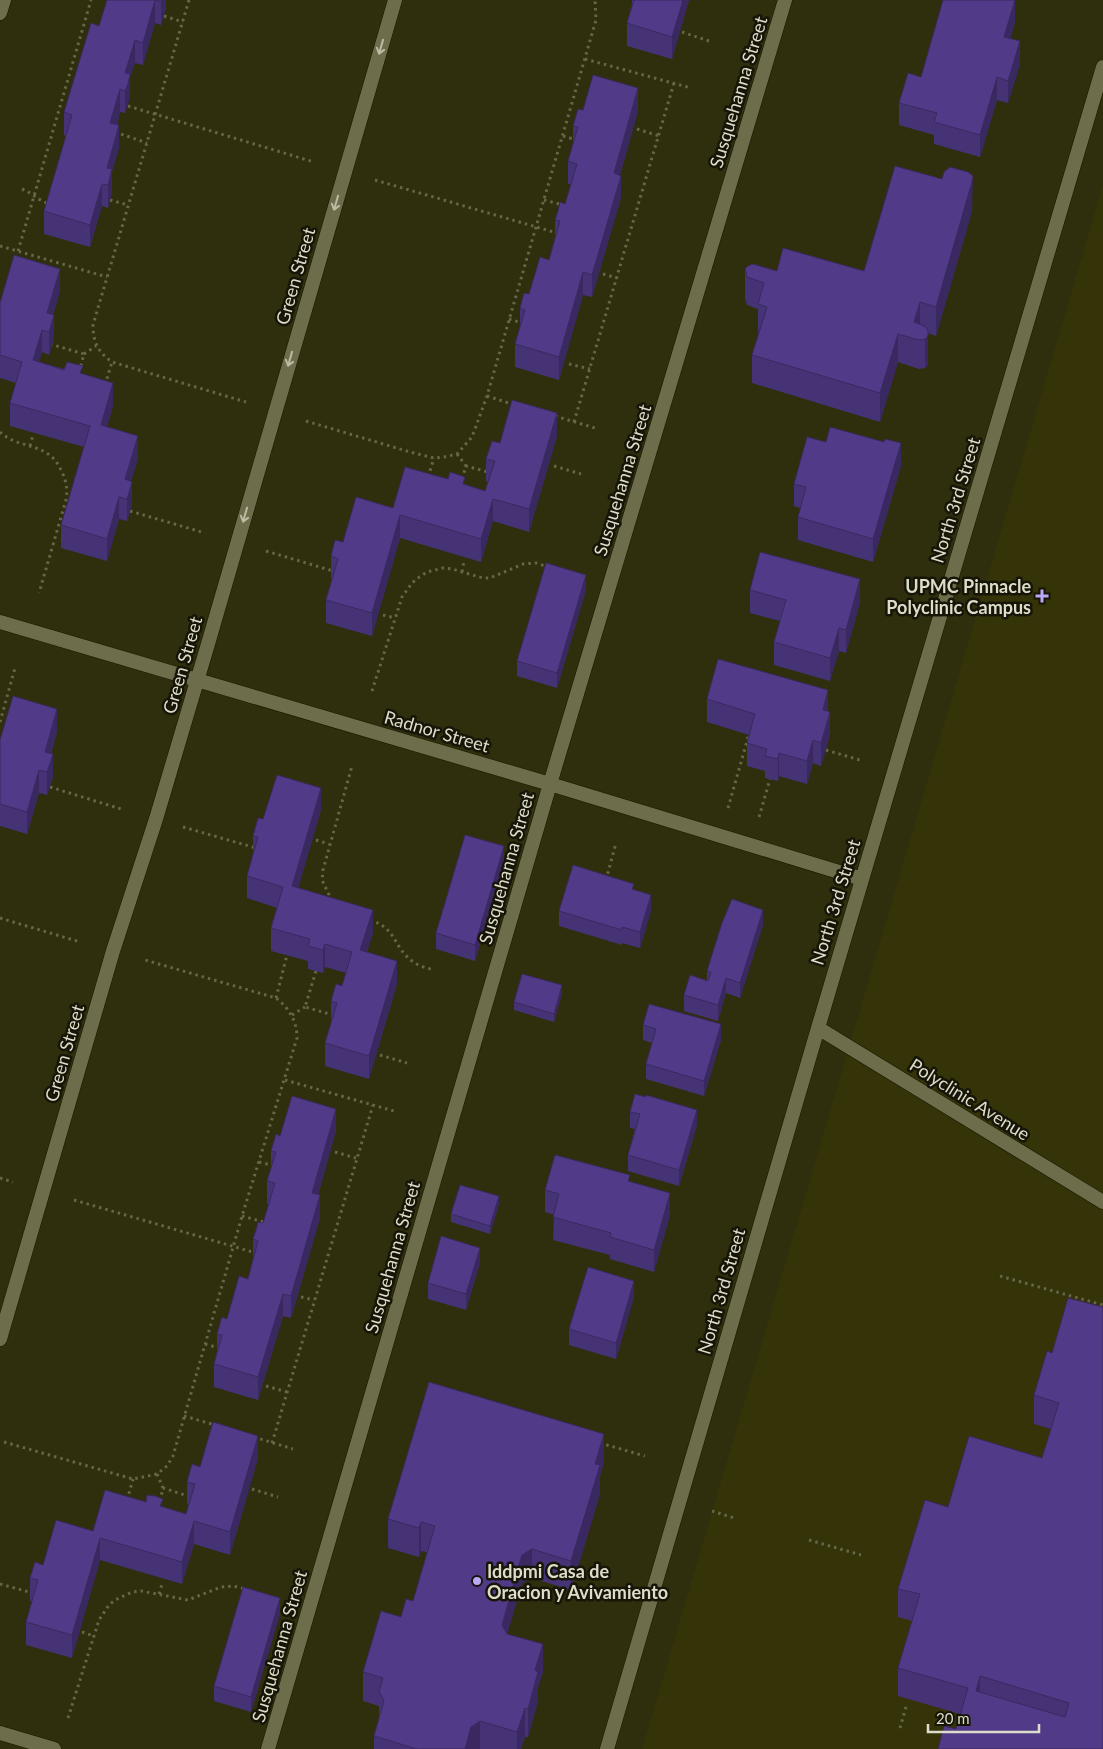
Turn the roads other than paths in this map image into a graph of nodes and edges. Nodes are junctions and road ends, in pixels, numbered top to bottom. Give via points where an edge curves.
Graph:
1 (4, 0) edge
2 (395, 0) edge
3 (785, 0) edge
4 (0, 13) edge
5 (1103, 67) edge
6 (0, 622) edge
7 (197, 681) junction
8 (550, 784) junction
9 (862, 879) junction
10 (818, 1028) junction
11 (1103, 1202) edge
12 (0, 1339) edge
13 (0, 1733) edge
14 (54, 1749) edge
15 (268, 1749) edge
16 (607, 1749) edge

1 - 4 street
2 -> 7 street, Green Street
3 - 8 street, Susquehanna Street
5 - 9 street, North 3rd Street
6 - 7 street, Radnor Street
7 - 8 street, Radnor Street
7 - 12 street, Green Street via 113,951
8 - 9 street, Radnor Street
8 - 15 street, Susquehanna Street
9 - 10 street, North 3rd Street
10 - 11 street, Polyclinic Avenue
10 - 16 street, North 3rd Street
13 - 14 street

